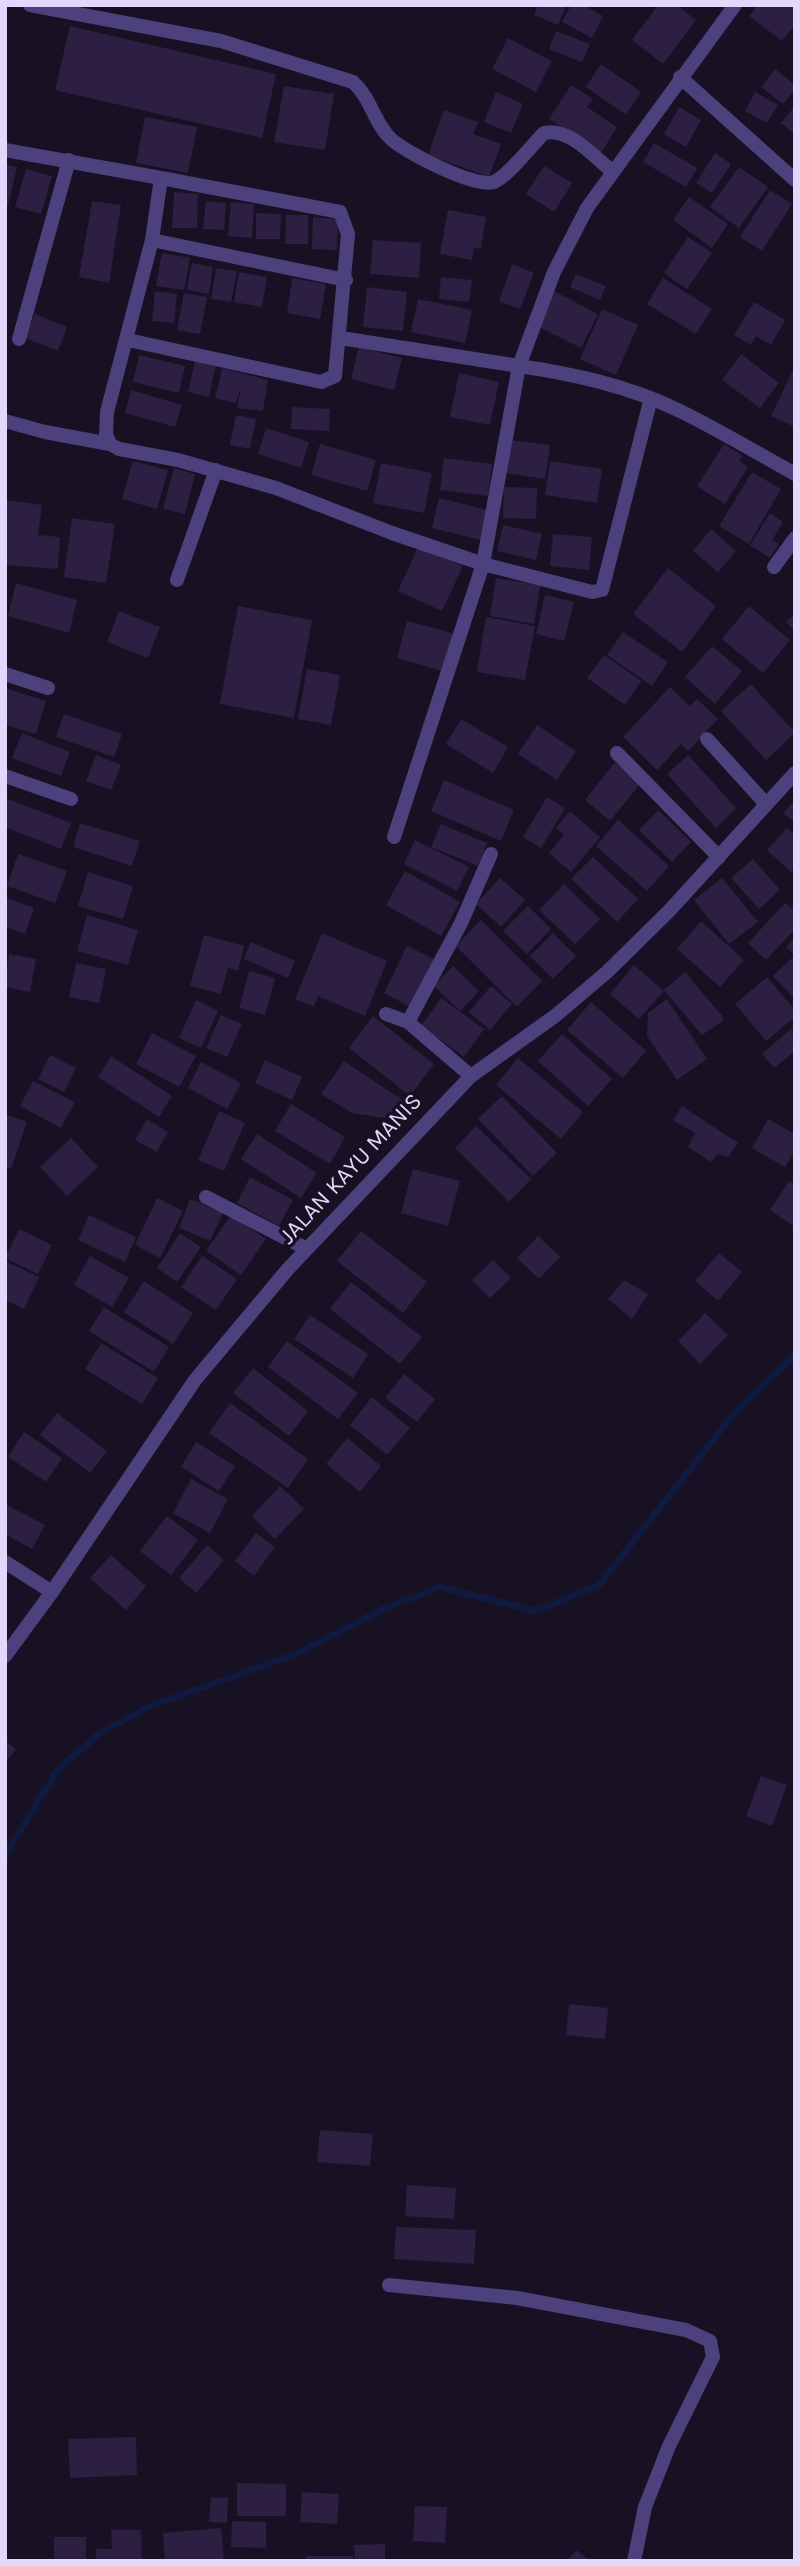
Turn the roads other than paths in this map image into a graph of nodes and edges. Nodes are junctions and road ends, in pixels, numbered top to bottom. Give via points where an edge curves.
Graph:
1 (30, 5) edge
2 (735, 5) edge
3 (680, 77) junction
4 (5, 150) edge
5 (69, 160) junction
6 (612, 171) junction
7 (161, 178) junction
8 (795, 180) edge
9 (152, 240) junction
10 (346, 280) junction
11 (341, 338) junction
12 (19, 339) dead end
13 (128, 340) junction
14 (519, 366) junction
15 (651, 398) junction
16 (5, 421) edge
17 (110, 443) junction
18 (216, 470) junction
19 (795, 474) edge
20 (795, 538) edge
21 (483, 564) junction
22 (774, 567) dead end
23 (177, 580) dead end
24 (5, 674) edge
25 (48, 688) dead end
26 (706, 739) dead end
27 (617, 753) dead end
28 (795, 773) edge
29 (5, 776) edge
30 (71, 800) dead end
31 (766, 804) junction
32 (394, 837) dead end
33 (491, 854) dead end
34 (719, 857) junction
35 (386, 1014) dead end
36 (408, 1022) junction
37 (471, 1076) junction
38 (206, 1197) dead end
39 (307, 1249) junction
40 (5, 1562) edge
41 (52, 1592) junction
42 (5, 1656) edge
43 (389, 2286) dead end
44 (634, 2561) edge

1 - 6 street via 221,41 353,82 391,139 453,173 483,182 493,182 544,133 552,131 564,134
2 - 3 street
3 - 6 street
3 - 8 street
4 - 5 street
5 - 7 street
5 - 12 street
6 - 14 street via 569,239
7 - 9 street
7 - 10 street via 340,212 348,234
9 - 10 street
9 - 13 street
10 - 11 street
11 - 13 street via 335,376 326,382
11 - 14 street
13 - 17 street via 107,412
14 - 15 street via 601,382
14 - 21 street
15 - 19 street
15 - 21 street via 602,590 592,592
16 - 17 street
17 - 18 street via 119,449
18 - 21 street
18 - 23 street
20 - 22 street
21 - 32 street
24 - 25 street
26 - 31 street
27 - 34 street
28 - 31 street, JALAN KAYU MANIS
29 - 30 street
31 - 34 street, JALAN KAYU MANIS
33 - 36 street via 461,923
34 - 37 street, JALAN KAYU MANIS via 607,972
35 - 36 street
36 - 37 street
37 - 39 street, JALAN KAYU MANIS
38 - 39 street
39 - 41 street, JALAN KAYU MANIS via 195,1380
40 - 41 street
41 - 42 street, JALAN KAYU MANIS
43 - 44 street via 517,2298 686,2330 710,2342 713,2357 645,2507

